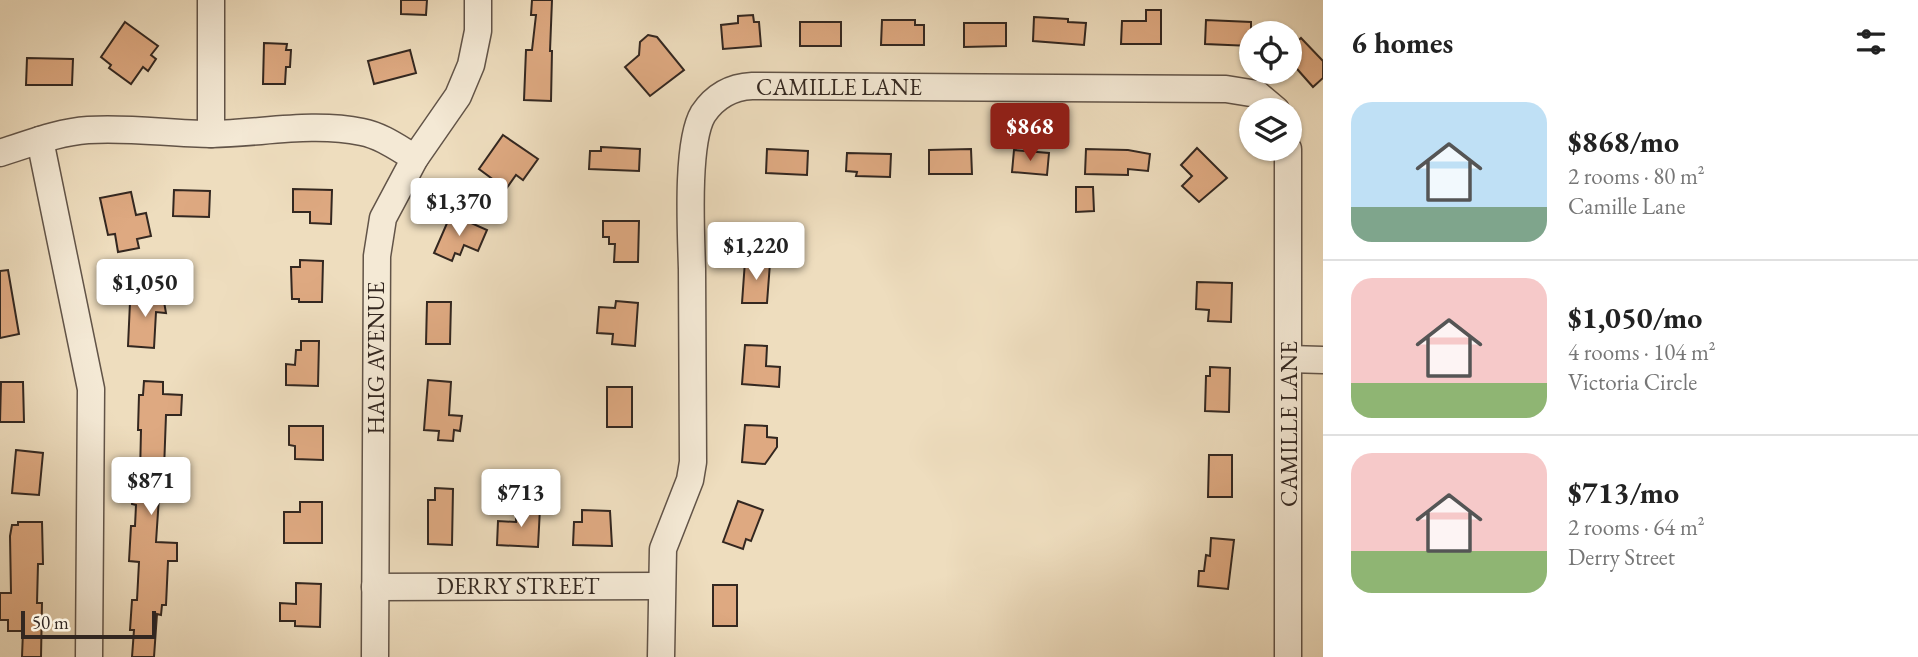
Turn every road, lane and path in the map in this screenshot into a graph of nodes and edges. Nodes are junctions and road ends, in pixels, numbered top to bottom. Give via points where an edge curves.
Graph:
1 (211, 0) edge
2 (478, 0) edge
3 (1262, 98) edge
4 (211, 134) junction
5 (40, 140) junction
6 (0, 153) edge
7 (415, 159) junction
8 (1288, 161) edge
9 (1289, 359) junction
10 (1323, 360) edge
11 (661, 586) junction
12 (375, 587) junction
13 (89, 657) edge
14 (375, 657) edge
15 (661, 657) edge
16 (1288, 657) edge

1 - 4 street
2 - 7 street, HAIG AVENUE via 471,65 458,96
3 - 11 street, CAMILLE LANE via 1226,89 752,86 735,87 720,95 703,115 695,138 691,189 693,462 663,549
4 - 5 street via 86,130
4 - 7 street via 326,128 363,132
5 - 6 street
5 - 13 street via 91,389
7 - 12 street, HAIG AVENUE via 383,218 377,256
8 - 9 street, CAMILLE LANE
9 - 10 street
9 - 16 street, CAMILLE LANE
11 - 12 street, DERRY STREET
11 - 15 street, CAMILLE LANE
12 - 14 street, HAIG AVENUE

